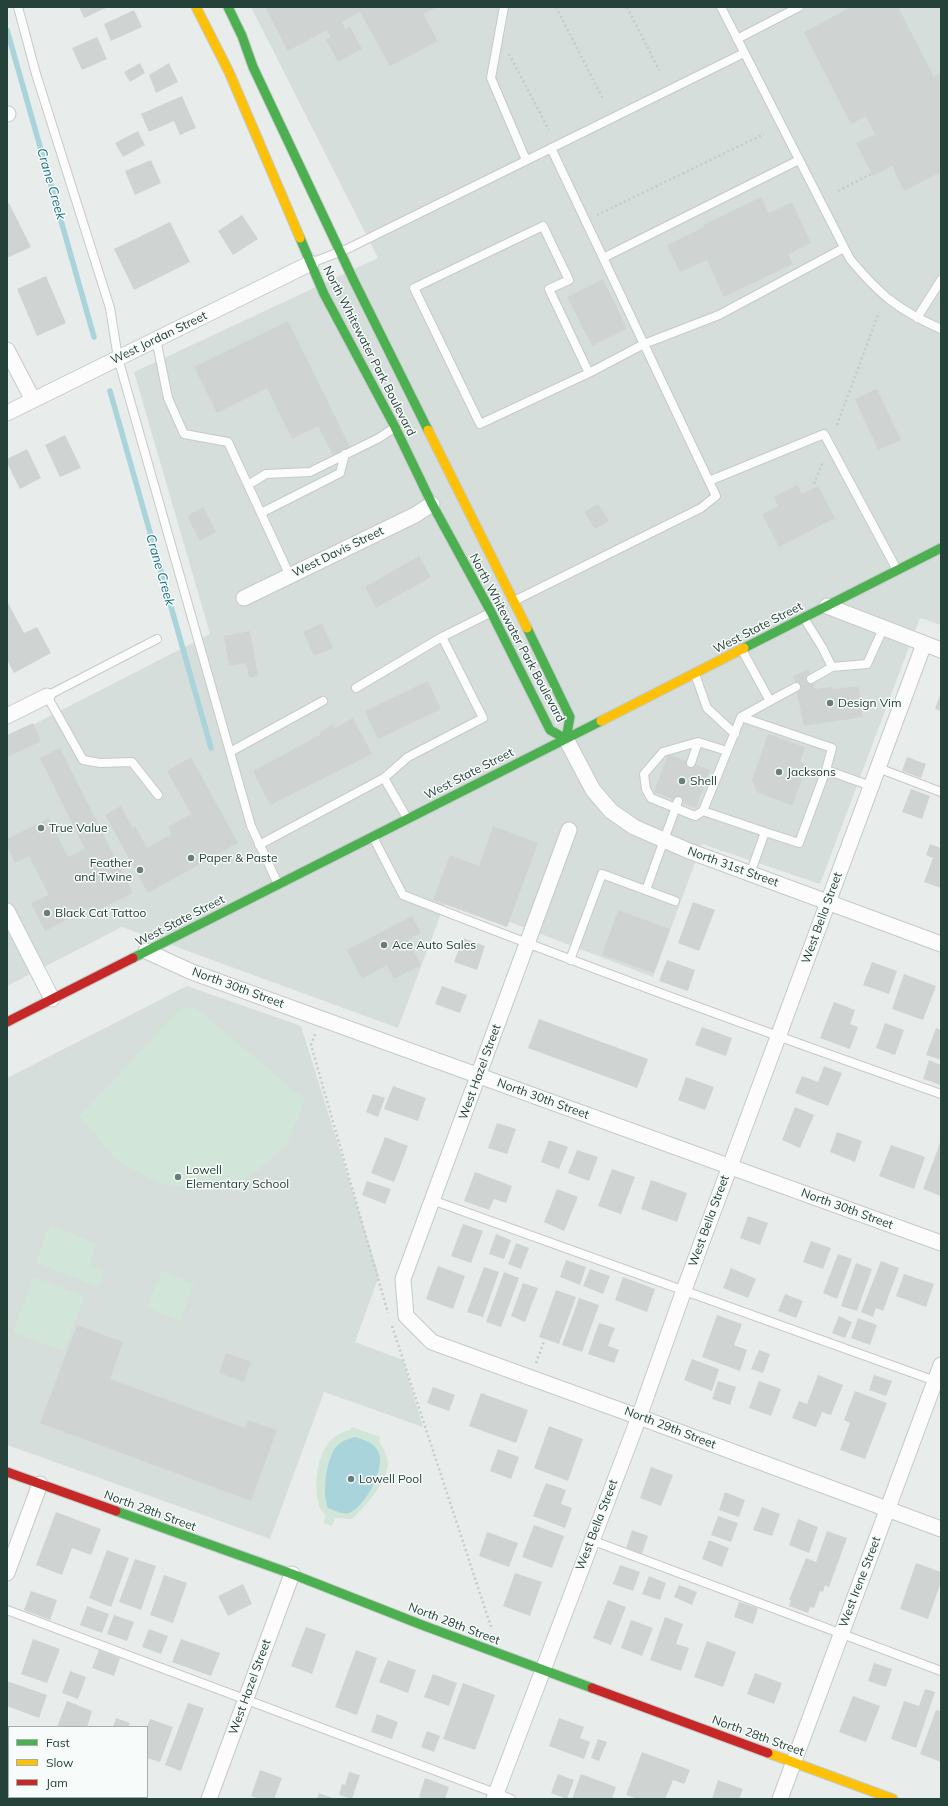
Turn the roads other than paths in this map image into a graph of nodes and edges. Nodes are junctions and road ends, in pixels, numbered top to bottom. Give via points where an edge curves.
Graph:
1 (18, 7) edge
2 (196, 7) edge
3 (228, 7) edge
4 (504, 7) edge
5 (721, 7) edge
6 (799, 7) edge
7 (737, 39) junction
8 (744, 53) junction
9 (551, 148) junction
10 (526, 160) junction
11 (798, 160) junction
12 (844, 248) junction
13 (341, 251) junction
14 (603, 258) junction
15 (311, 263) junction
16 (941, 280) edge
17 (917, 318) junction
18 (941, 329) edge
19 (156, 339) junction
20 (644, 344) junction
21 (7, 350) edge
22 (118, 358) junction
23 (589, 373) junction
24 (33, 400) junction
25 (7, 413) edge
26 (395, 427) junction
27 (345, 454) junction
28 (708, 481) junction
29 (248, 485) junction
30 (432, 504) junction
31 (261, 513) junction
32 (941, 548) edge
33 (898, 570) junction
34 (290, 576) junction
35 (244, 598) dead end
36 (514, 601) junction
37 (827, 606) junction
38 (491, 612) junction
39 (804, 618) junction
40 (883, 629) junction
41 (442, 637) junction
42 (157, 639) dead end
43 (924, 644) junction
44 (742, 650) junction
45 (941, 650) edge
46 (832, 667) junction
47 (695, 673) junction
48 (811, 679) dead end
49 (796, 687) dead end
50 (356, 688) dead end
51 (47, 696) junction
52 (323, 701) dead end
53 (770, 702) junction
54 (7, 716) edge
55 (741, 716) junction
56 (735, 734) junction
57 (566, 739) junction
58 (698, 742) junction
59 (727, 751) junction
60 (230, 752) junction
61 (691, 763) dead end
62 (878, 768) junction
63 (826, 770) junction
64 (384, 778) junction
65 (871, 786) junction
66 (941, 792) edge
67 (158, 795) dead end
68 (677, 804) junction
69 (703, 811) junction
70 (407, 819) junction
71 (569, 830) dead end
72 (765, 832) junction
73 (373, 836) junction
74 (664, 841) junction
75 (259, 845) junction
76 (750, 874) junction
77 (278, 884) junction
78 (646, 890) junction
79 (675, 901) dead end
80 (828, 902) junction
81 (7, 911) edge
82 (527, 944) junction
83 (941, 944) edge
84 (146, 951) junction
85 (570, 960) junction
86 (52, 999) junction
87 (7, 1022) edge
88 (778, 1037) junction
89 (478, 1076) junction
90 (941, 1094) edge
91 (730, 1167) junction
92 (432, 1200) junction
93 (941, 1243) edge
94 (684, 1290) junction
95 (406, 1316) joint
96 (941, 1365) edge
97 (938, 1382) edge
98 (639, 1416) junction
99 (7, 1472) edge
100 (40, 1484) junction
101 (888, 1509) junction
102 (941, 1530) edge
103 (591, 1540) junction
104 (7, 1573) edge
105 (292, 1574) junction
106 (7, 1610) edge
107 (841, 1634) junction
108 (542, 1670) junction
109 (941, 1671) edge
110 (246, 1700) junction
111 (793, 1762) junction
112 (495, 1796) edge
113 (208, 1799) edge
114 (511, 1799) edge
115 (780, 1799) edge
116 (893, 1799) edge

1 - 22 lane via 38,81 110,308
2 - 15 street, North Whitewater Park Boulevard via 229,72
3 - 13 street, North Whitewater Park Boulevard via 256,74
4 - 10 lane via 491,78
5 - 7 lane
6 - 7 lane
7 - 8 lane
8 - 9 lane
8 - 11 lane
9 - 10 lane
9 - 14 lane
10 - 13 lane
11 - 12 lane
11 - 14 lane
12 - 17 lane via 872,285 891,302
12 - 20 lane via 719,315
13 - 15 lane
13 - 36 street, North Whitewater Park Boulevard
14 - 20 lane
15 - 19 street, West Jordan Street
15 - 26 street, North Whitewater Park Boulevard via 324,294
16 - 17 lane
17 - 18 lane
19 - 22 street, West Jordan Street
19 - 29 lane via 168,398 184,434 228,442
20 - 23 lane
20 - 28 lane
21 - 24 street
22 - 24 street, West Jordan Street
22 - 60 lane
23 - 23 lane via 480,424 414,288 543,226 569,280 549,289
24 - 25 street, West Jordan Street
26 - 27 lane via 379,438
26 - 30 street, North Whitewater Park Boulevard
27 - 29 lane via 310,472 266,474
27 - 31 lane via 340,473
28 - 33 lane via 824,434
28 - 36 lane via 716,496 701,508
29 - 31 lane
30 - 34 street, West Davis Street via 415,515
30 - 38 street, North Whitewater Park Boulevard
31 - 34 lane
32 - 33 street, West State Street
33 - 37 street, West State Street
34 - 35 street, West Davis Street
36 - 57 street, North Whitewater Park Boulevard via 570,717
37 - 39 street, West State Street
37 - 40 street
38 - 41 lane
38 - 57 street, North Whitewater Park Boulevard via 550,730
39 - 44 street, West State Street
39 - 46 lane
40 - 43 street
40 - 46 lane via 867,664
41 - 50 lane
41 - 64 lane via 483,718 408,757
42 - 51 lane
43 - 45 street
43 - 62 street, West Bella Street
44 - 47 street, West State Street
44 - 53 lane
46 - 48 lane
47 - 56 lane via 707,708
47 - 57 street, West State Street
49 - 53 lane
51 - 54 street
51 - 67 lane via 83,760 100,763 132,762
52 - 60 lane
53 - 55 lane
55 - 56 lane
55 - 63 lane via 832,748
56 - 59 lane
57 - 70 street, West State Street
57 - 74 street, North 31st Street via 592,790 611,811 634,827
58 - 59 lane
58 - 61 lane
58 - 68 lane via 662,752 644,774 646,789 651,798
59 - 69 lane
60 - 75 lane
62 - 65 street, West Bella Street
62 - 66 lane
63 - 65 lane
63 - 72 lane via 799,843
64 - 70 lane
64 - 75 lane
65 - 80 street, West Bella Street
68 - 69 lane via 695,816
68 - 74 lane
69 - 72 lane
70 - 73 street, West State Street
71 - 82 street, West Hazel Street
72 - 76 lane
73 - 77 street, West State Street
73 - 82 lane via 403,895
74 - 76 street, North 31st Street
74 - 78 lane
75 - 77 lane
76 - 80 street, North 31st Street
77 - 84 street, West State Street
78 - 79 lane
78 - 85 lane via 602,874
80 - 83 street, North 31st Street
80 - 88 street, West Bella Street
81 - 86 street
82 - 85 lane
82 - 89 street, West Hazel Street
84 - 86 street, West State Street
84 - 89 street, North 30th Street via 192,972
85 - 88 lane
86 - 87 street, West State Street
88 - 90 lane
88 - 91 street, West Bella Street
89 - 91 street, North 30th Street
89 - 92 street, West Hazel Street
91 - 93 street, North 30th Street
91 - 94 street, West Bella Street
92 - 94 lane
92 - 95 street, West Hazel Street via 403,1279
94 - 97 lane
94 - 98 street, West Bella Street
95 - 98 street, North 29th Street via 432,1342
96 - 97 street, West Irene Street
97 - 101 street, West Irene Street
98 - 101 street, North 29th Street
98 - 103 street, West Bella Street
99 - 100 street, North 28th Street
100 - 104 street
100 - 105 street, North 28th Street
101 - 102 street, North 29th Street
101 - 107 street, West Irene Street
103 - 107 lane
103 - 108 street, West Bella Street
105 - 108 street, North 28th Street
105 - 110 street, West Hazel Street
106 - 110 lane
107 - 109 lane
107 - 111 street, West Irene Street
108 - 111 street, North 28th Street
108 - 112 street, West Bella Street
110 - 112 lane
110 - 113 street, West Hazel Street
111 - 115 street, West Irene Street
111 - 116 street, North 28th Street
112 - 114 lane

